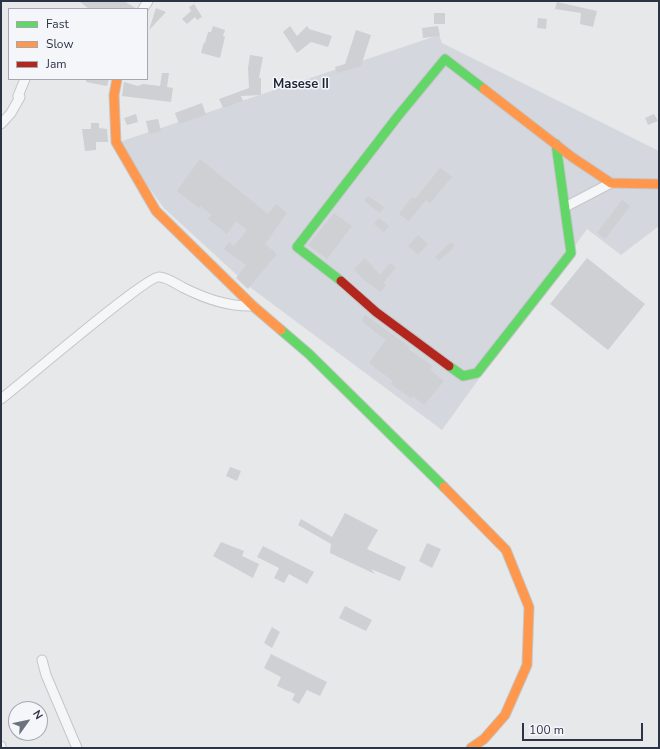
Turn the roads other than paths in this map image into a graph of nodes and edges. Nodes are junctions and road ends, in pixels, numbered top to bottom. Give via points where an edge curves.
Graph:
1 (25, 80) edge
2 (117, 80) edge
3 (1, 124) edge
4 (556, 144) junction
5 (611, 183) junction
6 (659, 184) edge
7 (565, 207) junction
8 (253, 306) junction
9 (1, 399) edge
10 (42, 660) dead end
11 (77, 748) edge
12 (471, 748) edge

1 - 3 street via 14,108
2 - 8 street via 114,95 116,142 156,211
4 - 5 street
4 - 7 street
4 - 7 street via 445,60 398,116 297,247 332,272 376,312 463,376 477,373 571,253
5 - 6 street
5 - 7 street
8 - 9 street via 232,306 208,299 163,278 155,277 119,302
8 - 12 street via 309,354 506,550 529,607 526,665 505,716 484,739
10 - 11 street

